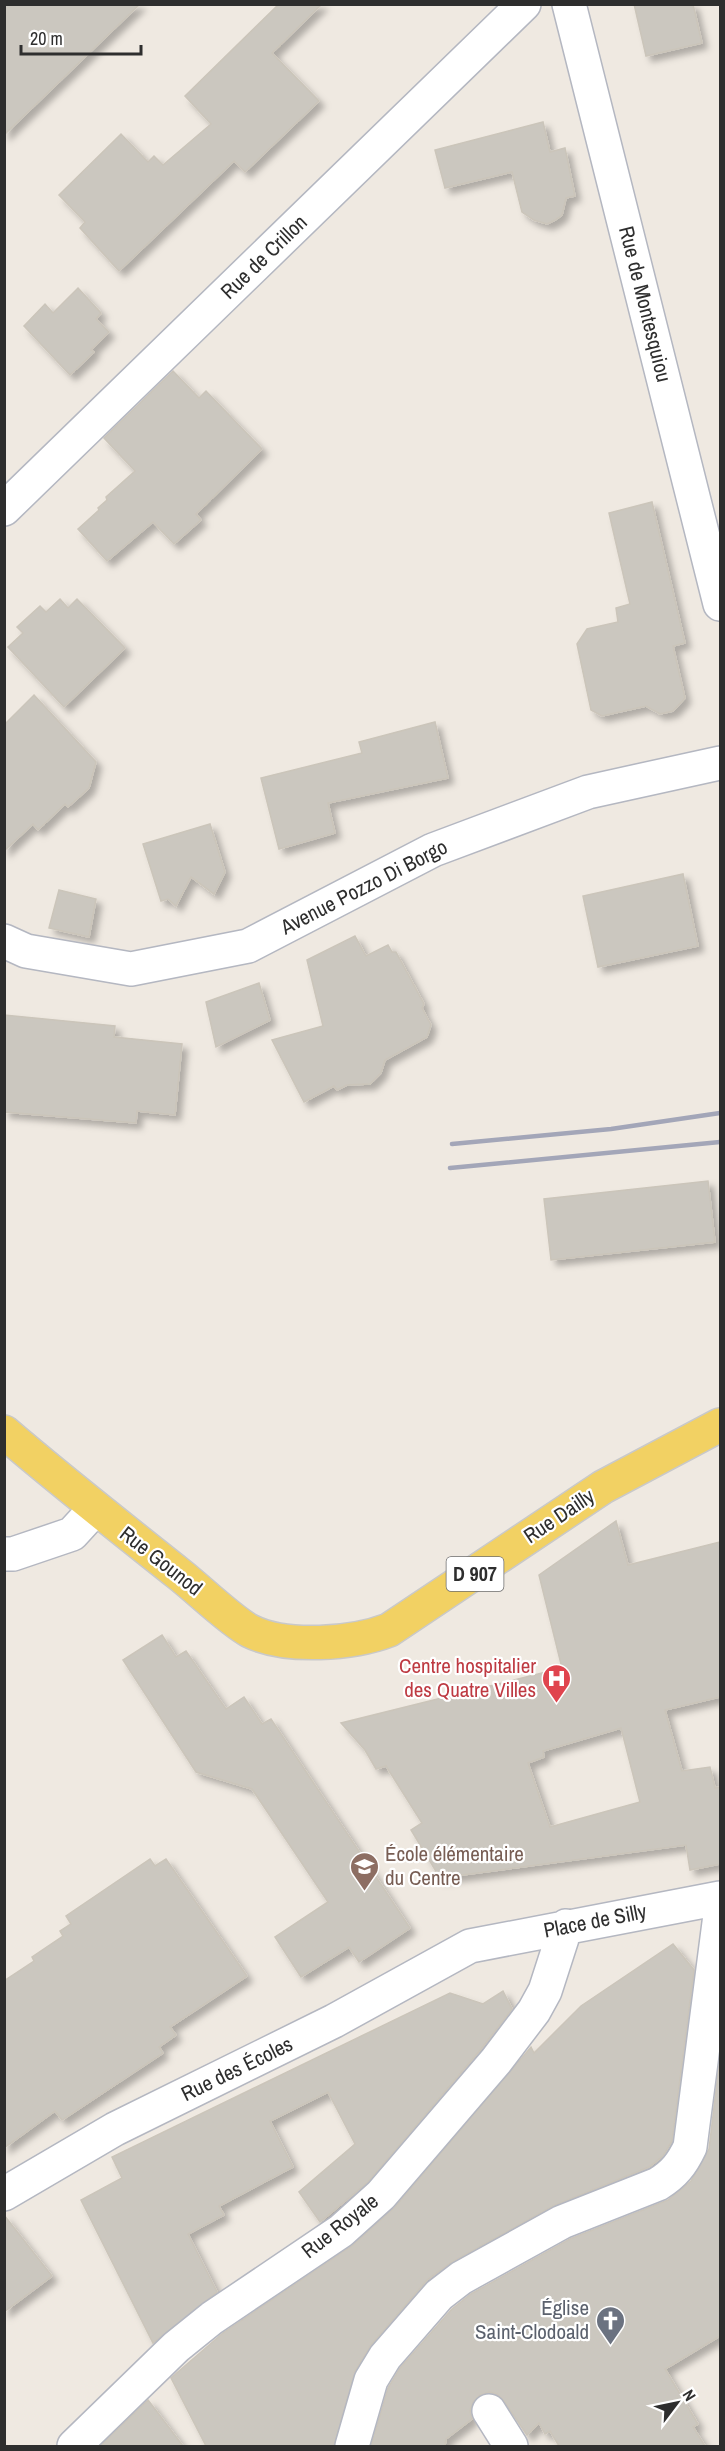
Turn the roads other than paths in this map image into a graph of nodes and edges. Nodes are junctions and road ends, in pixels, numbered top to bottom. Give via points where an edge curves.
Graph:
1 (524, 4) edge
2 (569, 4) edge
3 (4, 509) edge
4 (720, 604) edge
5 (720, 764) edge
6 (4, 941) edge
7 (720, 1425) edge
8 (4, 1432) edge
9 (95, 1509) junction
10 (4, 1554) edge
11 (338, 1642) joint
12 (720, 1905) edge
13 (566, 1926) junction
14 (470, 1946) joint
15 (4, 2194) edge
16 (489, 2410) dead end
17 (74, 2446) edge
18 (352, 2446) edge
19 (511, 2446) edge

1 - 3 street, Rue de Crillon
2 - 4 street, Rue de Montesquiou
5 - 6 street, Avenue Pozzo Di Borgo via 588,792 433,850 248,946 131,969 26,951
7 - 11 main road, Rue Dailly / D 907 via 603,1487 389,1630 366,1639
8 - 9 main road, Rue Gounod / D 907
9 - 10 street via 72,1534
9 - 11 main road, Rue Gounod / D 907 via 250,1631 293,1641
12 - 13 street, Place de Silly
12 - 18 street via 690,2147 684,2161 658,2184 562,2222 461,2278 439,2295 385,2357 371,2380
13 - 14 street, Place de Silly
13 - 17 street, Rue Royale via 545,1991 534,2011 381,2195 340,2231 176,2347
14 - 15 street, Rue des Écoles via 334,2021 116,2129
16 - 19 street

